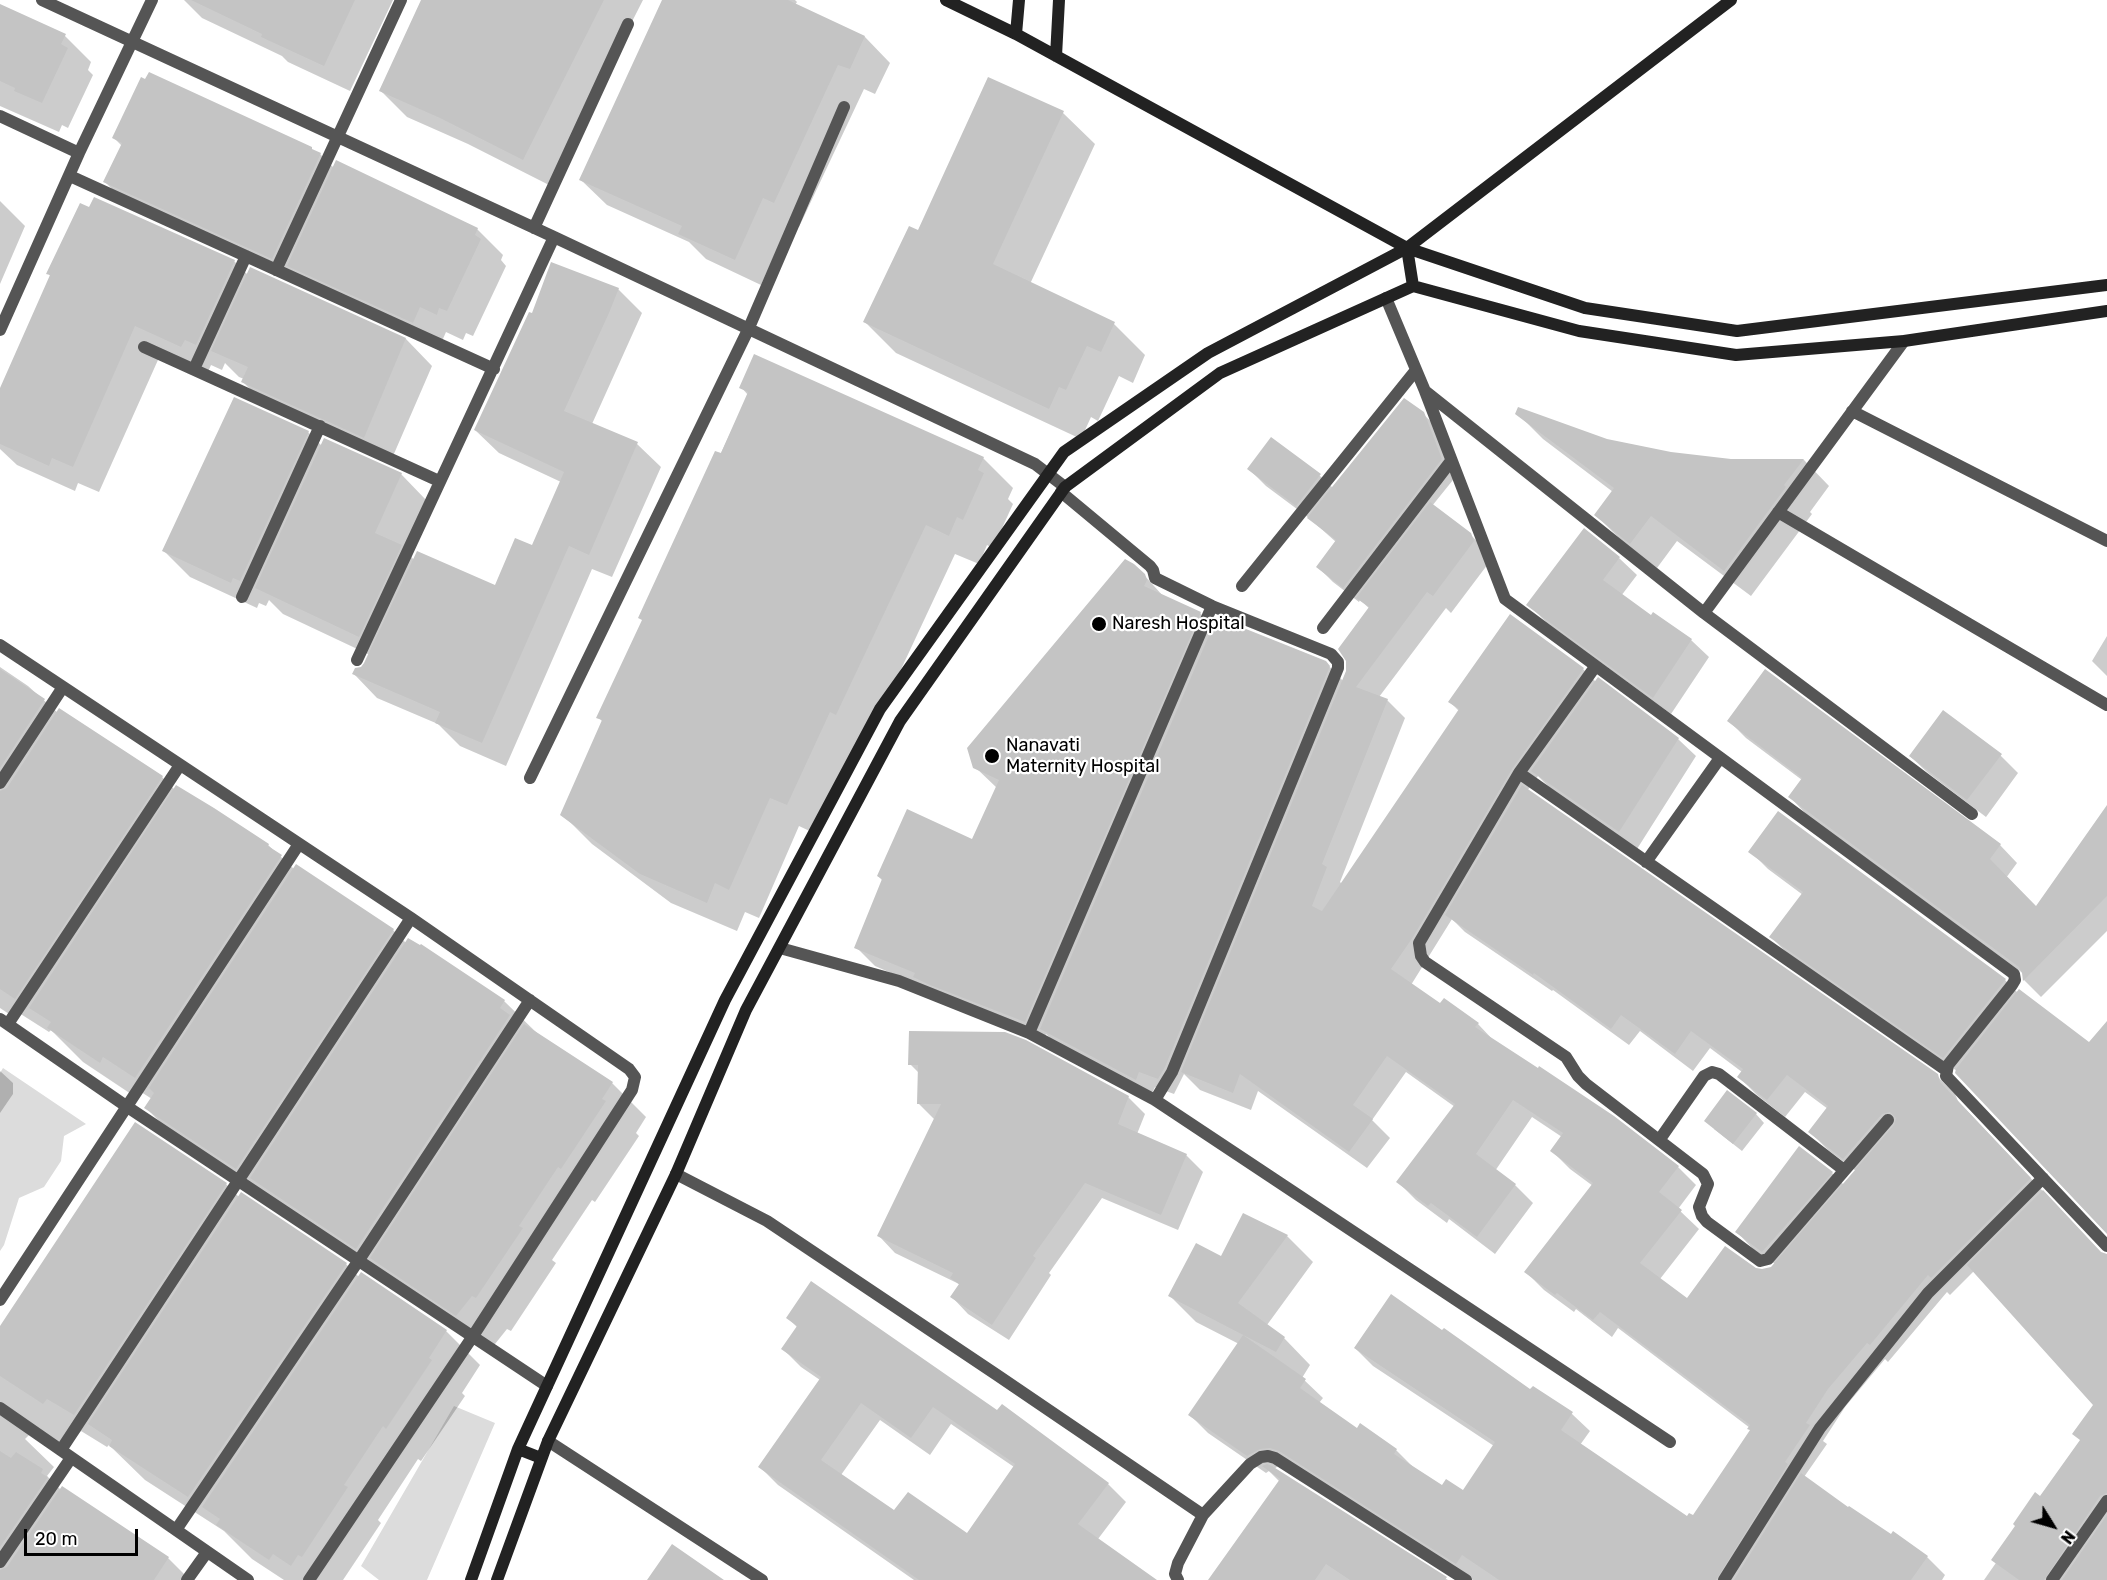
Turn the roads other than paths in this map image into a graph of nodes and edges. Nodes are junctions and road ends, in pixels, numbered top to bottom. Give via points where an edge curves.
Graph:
1 (42, 0) edge
2 (152, 0) edge
3 (401, 0) edge
4 (946, 0) edge
5 (1018, 0) edge
6 (1059, 0) edge
7 (1731, 0) edge
8 (628, 24) dead end
9 (1017, 34) junction
10 (133, 43) junction
11 (1056, 56) junction
12 (844, 107) dead end
13 (0, 116) edge
14 (337, 137) junction
15 (79, 153) junction
16 (70, 176) junction
17 (534, 228) junction
18 (554, 237) junction
19 (1407, 248) junction
20 (246, 256) junction
21 (276, 270) junction
22 (2107, 285) edge
23 (1413, 286) junction
24 (1386, 298) junction
25 (2107, 311) edge
26 (0, 330) edge
27 (748, 330) junction
28 (1904, 341) junction
29 (144, 347) dead end
30 (194, 369) junction
31 (494, 369) junction
32 (1416, 370) junction
33 (1425, 391) junction
34 (1852, 411) junction
35 (320, 426) junction
36 (1451, 461) junction
37 (1048, 473) junction
38 (439, 481) junction
39 (1063, 490) junction
40 (1778, 512) junction
41 (2107, 541) edge
42 (1242, 586) dead end
43 (242, 597) dead end
44 (1212, 606) junction
45 (1704, 613) junction
46 (1323, 628) dead end
47 (0, 645) edge
48 (357, 660) dead end
49 (1595, 667) junction
50 (63, 687) junction
51 (2107, 705) edge
52 (1720, 758) junction
53 (180, 765) junction
54 (1519, 773) junction
55 (530, 778) dead end
56 (0, 783) edge
57 (1972, 814) dead end
58 (299, 844) junction
59 (1646, 862) junction
60 (411, 918) junction
61 (780, 948) junction
62 (530, 1000) junction
63 (4, 1022) edge
64 (1029, 1033) junction
65 (1946, 1070) junction
66 (1155, 1100) junction
67 (126, 1106) junction
68 (1888, 1120) dead end
69 (1660, 1139) junction
70 (1844, 1170) junction
71 (676, 1174) junction
72 (2043, 1178) junction
73 (238, 1180) junction
74 (2107, 1246) edge
75 (359, 1260) junction
76 (0, 1300) edge
77 (473, 1336) junction
78 (547, 1386) junction
79 (0, 1408) edge
80 (548, 1441) junction
81 (1670, 1442) dead end
82 (518, 1449) junction
83 (66, 1454) junction
84 (541, 1458) junction
85 (2107, 1501) edge
86 (1203, 1515) junction
87 (176, 1530) junction
88 (207, 1552) junction
89 (0, 1562) edge
90 (187, 1580) edge
91 (248, 1580) edge
92 (309, 1580) edge
93 (471, 1580) edge
94 (497, 1580) edge
95 (762, 1580) edge
96 (1178, 1580) edge
97 (1466, 1580) edge
98 (1724, 1580) edge
99 (2052, 1580) edge

1 - 10 street
2 - 10 street
3 - 14 street
4 - 9 main road
5 - 9 main road
6 - 11 main road
7 - 19 main road
8 - 17 street
9 - 11 main road
10 - 14 street
10 - 15 street
11 - 19 main road
12 - 27 street
13 - 15 street
14 - 17 street
14 - 21 street
15 - 16 street
16 - 20 street
16 - 26 street
17 - 18 street
18 - 27 street
18 - 31 street
19 - 22 main road via 1584,308 1737,331
19 - 23 main road
19 - 37 main road via 1208,353 1064,452
20 - 21 street
20 - 30 street
21 - 31 street
23 - 24 main road
23 - 28 main road via 1579,331 1736,355
24 - 32 street
24 - 39 main road via 1220,374
25 - 28 main road
27 - 37 street
27 - 55 street
28 - 34 street
29 - 30 street
30 - 35 street
31 - 38 street
32 - 33 street
32 - 42 street
33 - 36 street
33 - 45 street
34 - 40 street
34 - 41 street
35 - 38 street
35 - 43 street
36 - 46 street
36 - 49 street via 1505,599
37 - 39 street
37 - 78 main road via 880,709 725,1000
38 - 48 street
39 - 44 street via 1150,566 1155,578
39 - 61 main road via 900,721
40 - 45 street
40 - 51 street
44 - 64 street
44 - 66 street via 1331,654 1338,668 1172,1072
45 - 57 street
47 - 50 street
49 - 52 street
49 - 54 street
50 - 53 street
50 - 56 street
52 - 59 street
52 - 65 street via 2014,974 2012,985
53 - 58 street
53 - 63 street
54 - 59 street
54 - 69 street via 1419,943 1421,956 1434,970 1566,1057 1586,1084
58 - 60 street
58 - 67 street
59 - 65 street
60 - 62 street
60 - 73 street
61 - 64 street via 899,981
61 - 71 main road via 746,1010
62 - 75 street
62 - 77 street via 635,1077 632,1090
63 - 67 street
64 - 66 street
65 - 72 street via 1946,1076 1959,1091
66 - 81 street
67 - 73 street
67 - 76 street
68 - 70 street
69 - 70 street via 1704,1076 1712,1072
69 - 70 street via 1704,1174 1708,1184 1699,1207 1702,1216 1760,1261 1768,1259
71 - 80 main road
71 - 86 street via 767,1221
72 - 74 street
72 - 98 street via 1928,1293 1820,1428
73 - 75 street
73 - 83 street
75 - 77 street
75 - 87 street
77 - 78 street
77 - 92 street
78 - 82 main road
79 - 83 street
80 - 84 main road
80 - 95 street
82 - 84 main road
82 - 93 main road
83 - 87 street
83 - 89 street
84 - 94 main road
85 - 99 street
86 - 96 street via 1178,1563
86 - 97 street via 1250,1464 1268,1456
87 - 88 street
88 - 90 street
88 - 91 street

